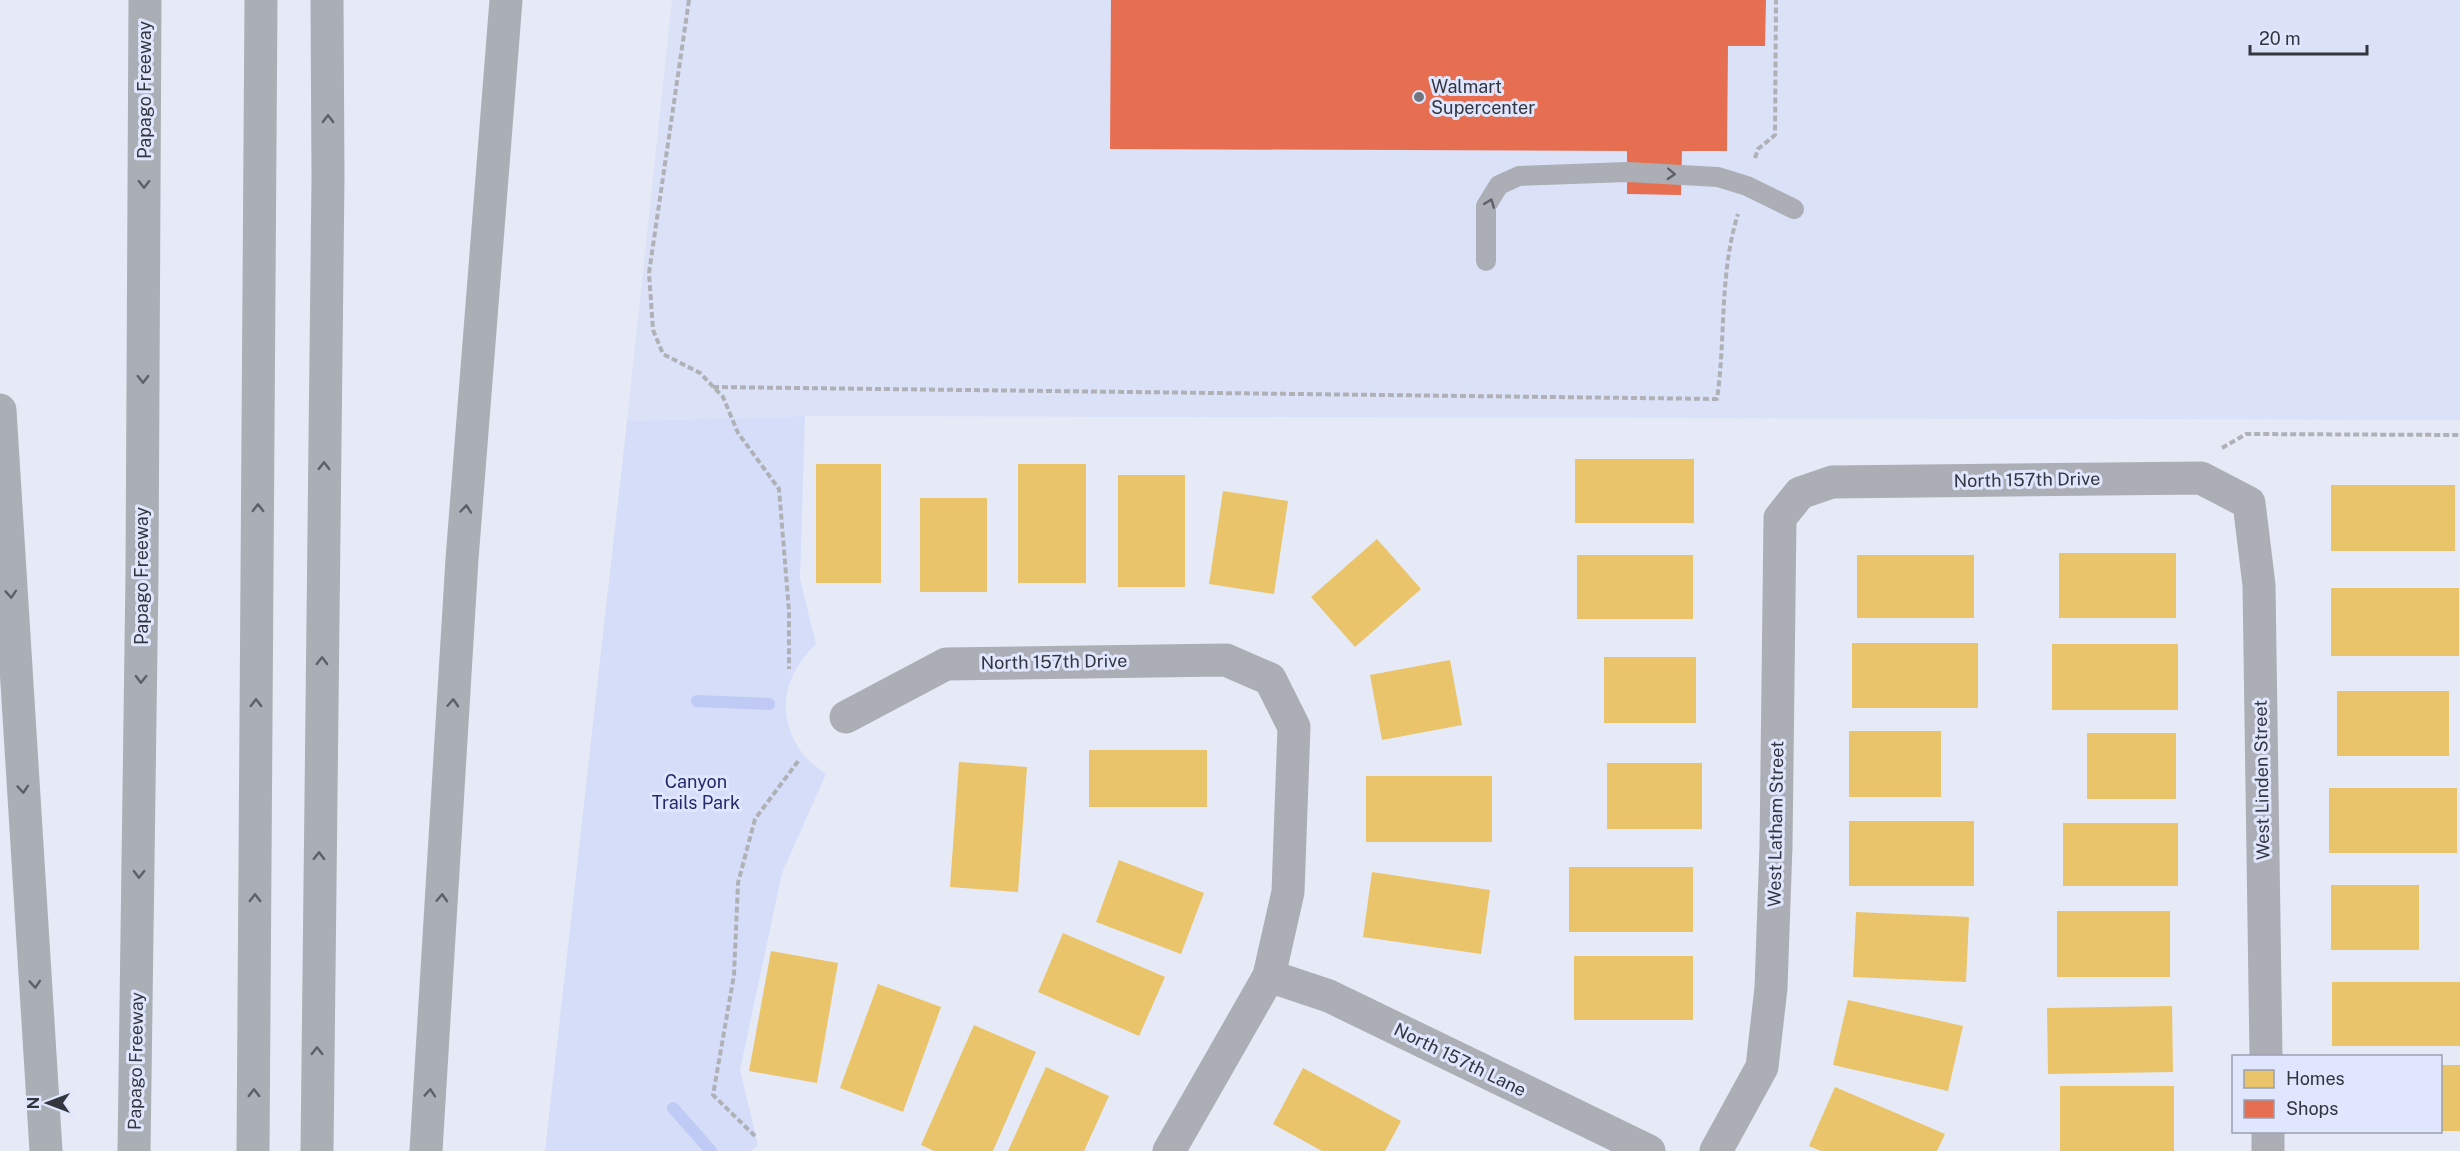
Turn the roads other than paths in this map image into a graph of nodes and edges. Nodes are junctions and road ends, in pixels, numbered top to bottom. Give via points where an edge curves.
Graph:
1 (145, 0) edge
2 (261, 0) edge
3 (327, 0) edge
4 (506, 0) edge
5 (1794, 209) dead end
6 (1486, 261) dead end
7 (0, 410) edge
8 (1800, 492) joint
9 (2249, 503) joint
10 (846, 717) dead end
11 (1269, 976) junction
12 (2266, 1055) edge
13 (2268, 1133) edge
14 (46, 1151) edge
15 (134, 1151) edge
16 (253, 1151) edge
17 (317, 1151) edge
18 (426, 1151) edge
19 (1169, 1151) edge
20 (1649, 1151) edge
21 (1716, 1151) edge
22 (2268, 1151) edge

1 -> 15 highway, Papago Freeway
16 -> 2 highway
17 -> 3 highway
18 -> 4 highway via 462,559
6 -> 5 lane via 1486,206 1499,185 1520,176 1627,172 1718,177
7 -> 14 highway
8 - 9 street, North 157th Drive via 1832,482 2201,478
8 - 21 street, West Latham Street via 1780,518 1776,846 1771,988 1762,1067
9 - 12 street, West Linden Street via 2259,585
10 - 11 street, North 157th Drive via 946,664 1226,660 1270,679 1294,727 1288,892
11 - 19 street
11 - 20 street, North 157th Lane via 1329,996
13 - 22 street

